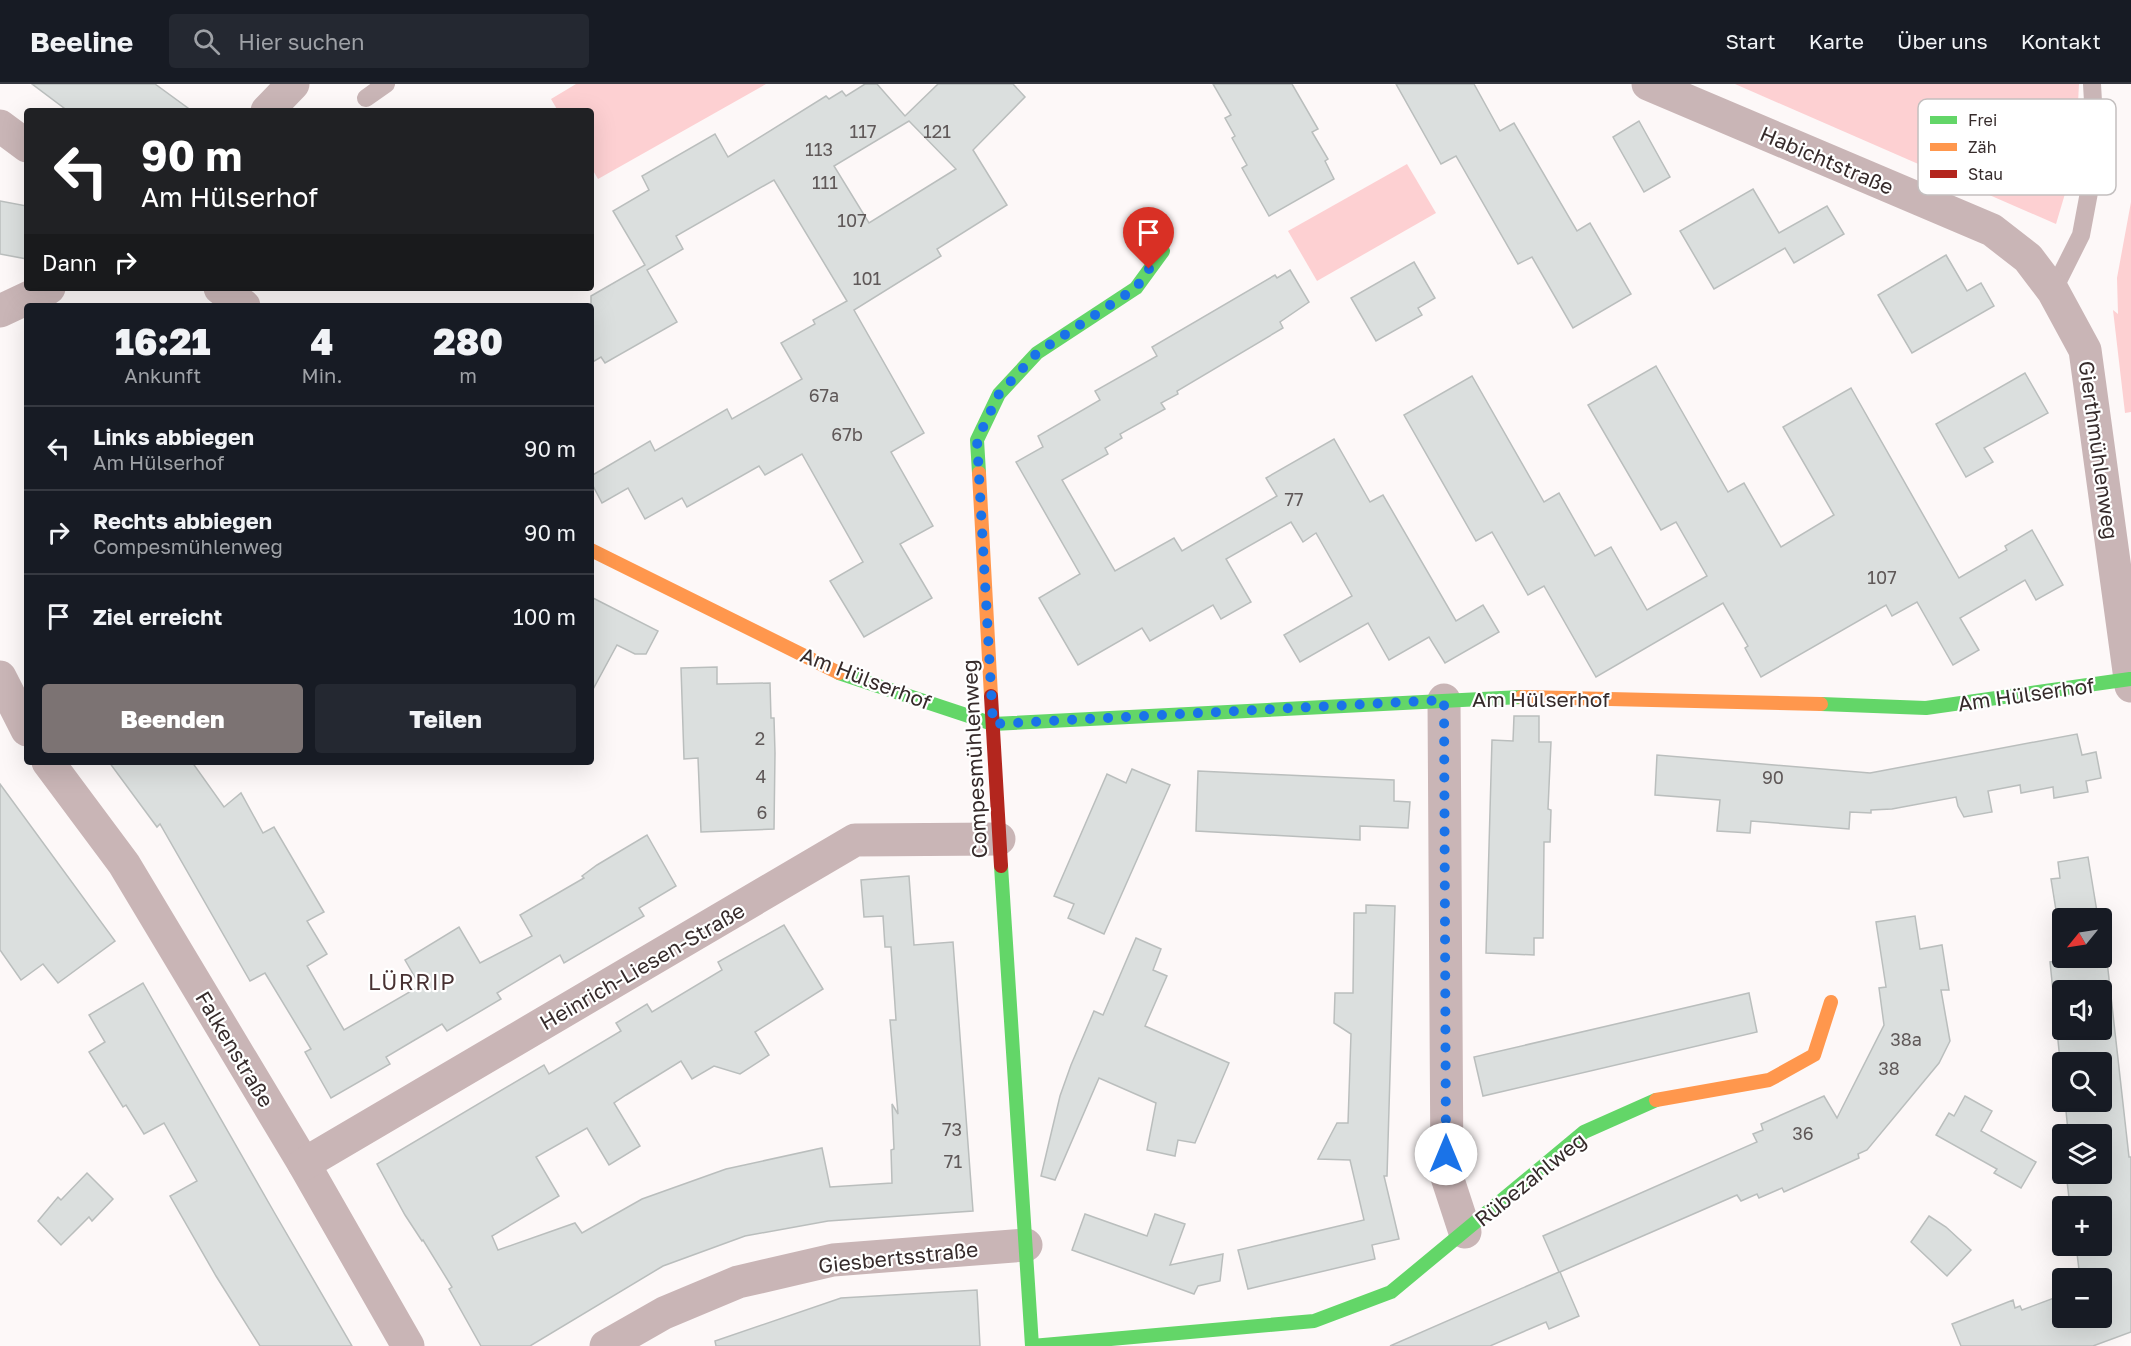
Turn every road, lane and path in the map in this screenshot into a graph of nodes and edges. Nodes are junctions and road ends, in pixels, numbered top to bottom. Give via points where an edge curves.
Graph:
1 (293, 84) edge
2 (386, 84) edge
3 (1648, 84) edge
4 (2092, 84) edge
5 (366, 98) dead end
6 (2093, 99) edge
7 (270, 108) edge
8 (0, 126) edge
9 (24, 144) edge
10 (2088, 195) edge
11 (1163, 251) dead end
12 (43, 291) edge
13 (224, 291) edge
14 (2054, 291) junction
15 (240, 303) edge
16 (0, 311) edge
17 (594, 552) edge
18 (0, 677) edge
19 (2131, 682) edge
20 (1444, 700) junction
21 (24, 724) edge
22 (993, 724) junction
23 (50, 765) edge
24 (999, 839) junction
25 (1831, 1002) dead end
26 (304, 1164) junction
27 (1465, 1232) junction
28 (1026, 1245) junction
29 (408, 1346) edge
30 (606, 1346) edge
31 (1032, 1346) edge

1 - 7 street
2 - 5 lane
3 - 14 street, Habichtstraße via 1992,230 2028,258
4 - 6 lane
8 - 9 street
10 - 14 lane via 2081,235
11 - 22 street, Compesmühlenweg via 1136,288 1037,353 999,394 977,440
12 - 16 street
13 - 15 street
14 - 19 street, Gierthmühlenweg via 2085,350
17 - 22 street, Am Hülserhof via 831,670
18 - 21 street
19 - 20 street, Am Hülserhof via 1926,708 1729,701
20 - 22 street, Am Hülserhof
20 - 27 street, Rübezahlweg via 1446,1178
22 - 24 street, Compesmühlenweg
23 - 26 street, Falkenstraße via 124,864
24 - 26 street, Heinrich-Liesen-Straße via 855,840
24 - 28 street, Compesmühlenweg
25 - 27 street, Rübezahlweg via 1814,1055 1769,1080 1659,1099 1584,1132
26 - 29 street, Falkenstraße
27 - 31 street, Rübezahlweg via 1391,1292 1314,1322
28 - 30 street, Giesbertsstraße via 833,1260 738,1282 664,1313
28 - 31 street, Compesmühlenweg

